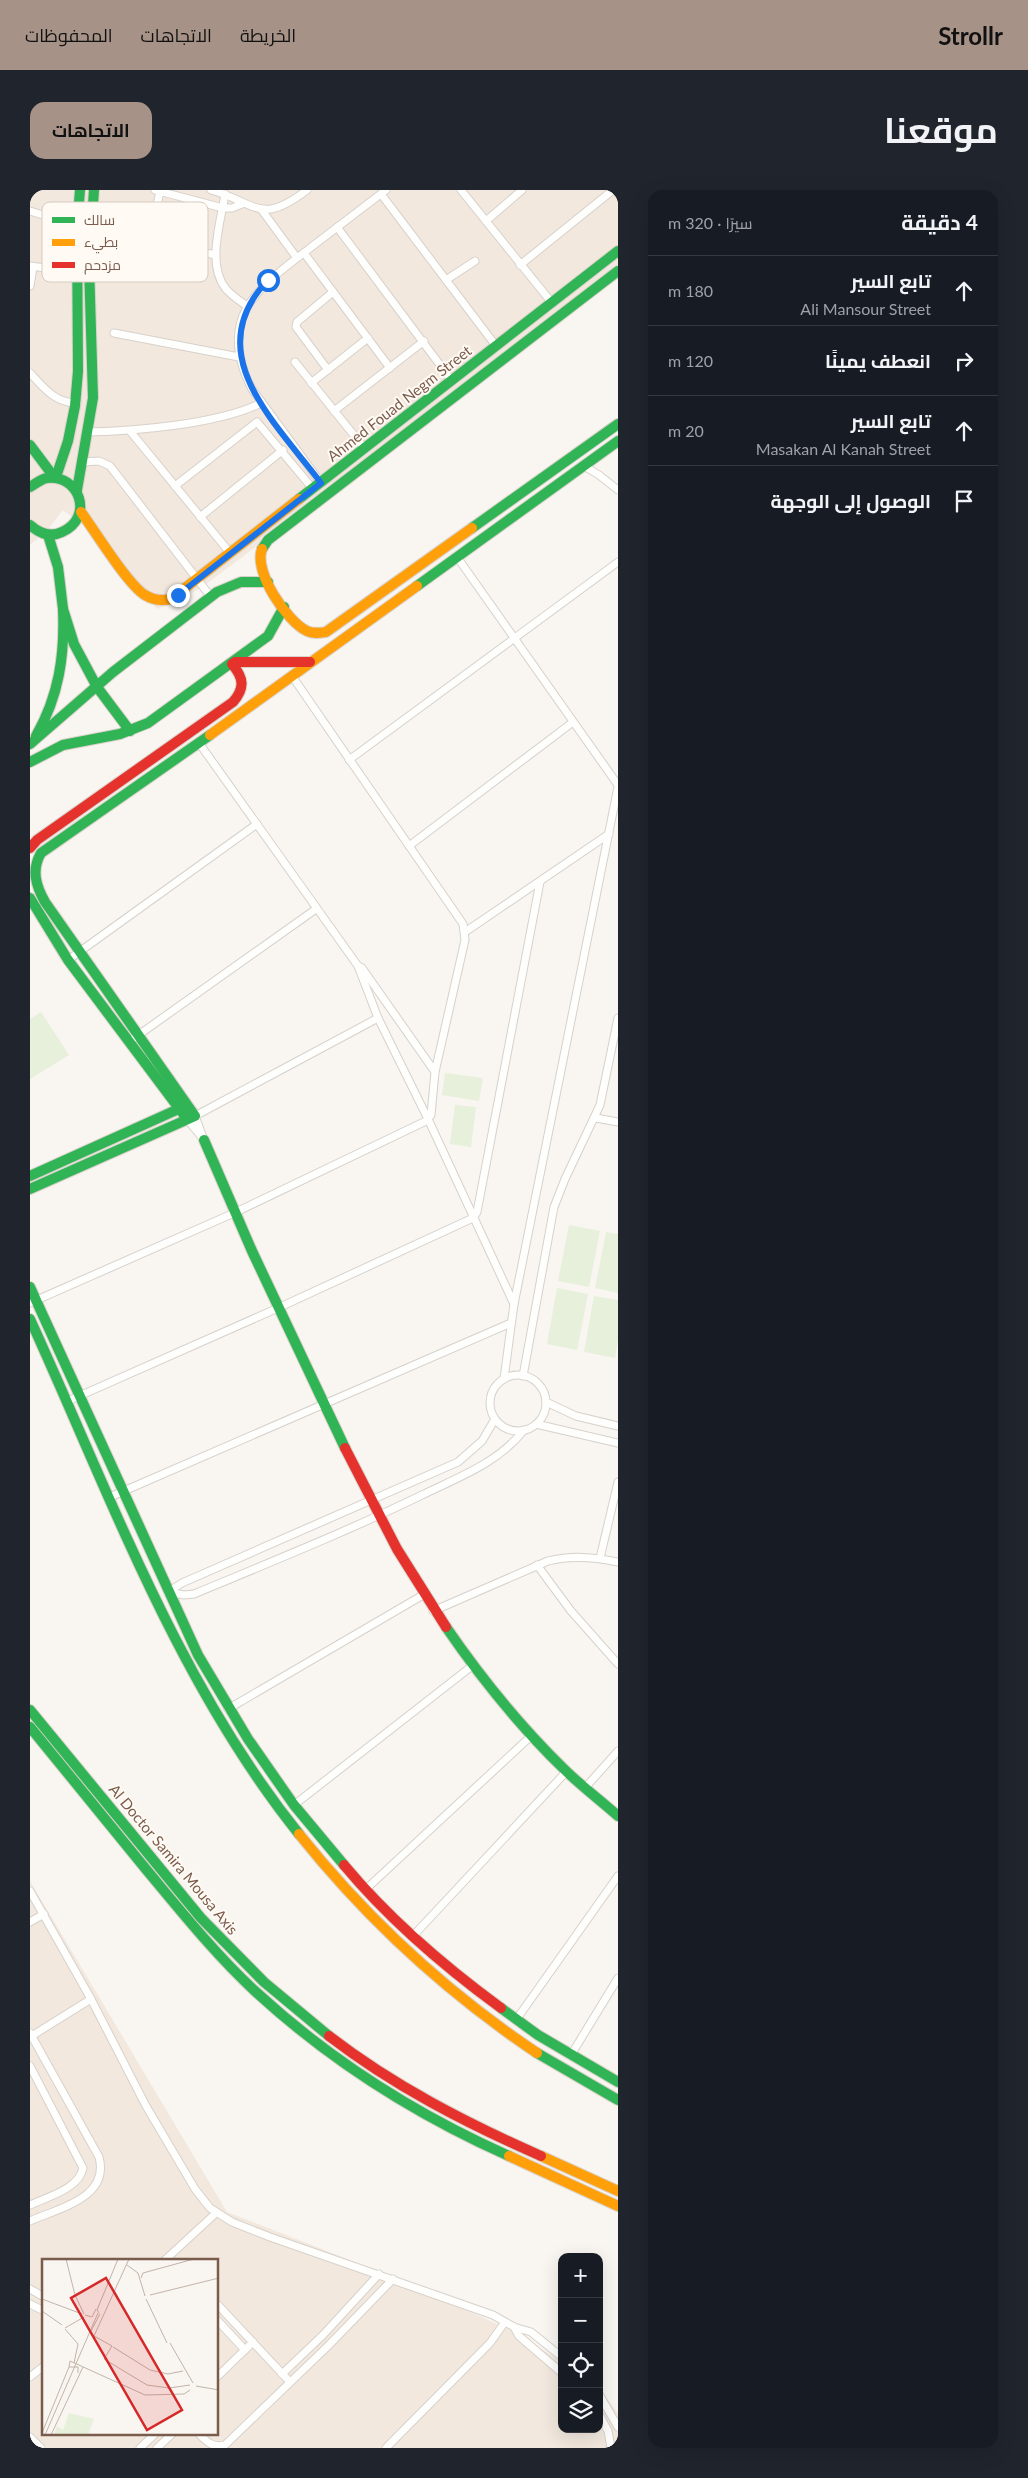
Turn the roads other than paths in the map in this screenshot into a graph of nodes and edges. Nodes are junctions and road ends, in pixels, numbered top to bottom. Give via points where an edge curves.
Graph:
1 (211, 190) edge
2 (307, 190) edge
3 (461, 190) edge
4 (522, 190) edge
5 (613, 190) edge
6 (157, 191) edge
7 (384, 192) edge
8 (225, 194) junction
9 (200, 202) edge
10 (208, 204) edge
11 (242, 204) junction
12 (223, 208) junction
13 (261, 210) junction
14 (486, 221) junction
15 (337, 227) junction
16 (618, 251) edge
17 (208, 253) edge
18 (304, 253) junction
19 (216, 255) junction
20 (297, 258) junction
21 (475, 261) dead end
22 (520, 264) junction
23 (31, 267) edge
24 (618, 271) edge
25 (446, 280) junction
26 (77, 282) edge
27 (90, 282) edge
28 (30, 286) edge
29 (333, 292) junction
30 (552, 303) junction
31 (247, 306) junction
32 (114, 333) dead end
33 (368, 338) junction
34 (424, 341) junction
35 (496, 346) junction
36 (239, 357) junction
37 (295, 362) dead end
38 (390, 368) junction
39 (328, 370) junction
40 (30, 373) edge
41 (452, 381) junction
42 (312, 383) junction
43 (77, 403) junction
44 (261, 404) junction
45 (334, 411) junction
46 (618, 424) edge
47 (130, 430) junction
48 (88, 432) junction
49 (618, 441) edge
50 (30, 445) edge
51 (364, 449) junction
52 (283, 450) junction
53 (82, 462) junction
54 (584, 466) junction
55 (55, 477) junction
56 (175, 486) junction
57 (317, 486) junction
58 (30, 487) edge
59 (76, 490) junction
60 (618, 490) edge
61 (81, 512) junction
62 (200, 517) junction
63 (30, 525) edge
64 (30, 534) edge
65 (45, 534) junction
66 (231, 554) junction
67 (457, 557) junction
68 (618, 562) edge
69 (198, 580) junction
70 (268, 582) junction
71 (211, 597) junction
72 (284, 607) junction
73 (63, 609) junction
74 (514, 638) junction
75 (310, 662) junction
76 (234, 663) junction
77 (292, 676) junction
78 (97, 687) junction
79 (573, 722) junction
80 (130, 731) junction
81 (199, 742) junction
82 (31, 743) edge
83 (349, 760) junction
84 (30, 762) edge
85 (618, 786) edge
86 (257, 824) junction
87 (609, 834) junction
88 (409, 846) junction
89 (30, 848) edge
90 (32, 869) edge
91 (540, 882) junction
92 (30, 898) edge
93 (316, 909) junction
94 (465, 932) junction
95 (80, 952) junction
96 (68, 960) junction
97 (358, 966) junction
98 (378, 1018) junction
99 (618, 1018) edge
100 (140, 1035) junction
101 (130, 1041) junction
102 (435, 1072) junction
103 (189, 1105) junction
104 (179, 1110) junction
105 (191, 1118) junction
106 (596, 1118) junction
107 (428, 1119) junction
108 (618, 1122) edge
109 (204, 1140) joint
110 (30, 1176) edge
111 (30, 1189) edge
112 (234, 1213) junction
113 (473, 1218) junction
114 (30, 1287) edge
115 (33, 1302) edge
116 (514, 1304) junction
117 (278, 1308) junction
118 (30, 1319) edge
119 (510, 1323) junction
120 (523, 1376) junction
121 (504, 1379) junction
122 (81, 1396) junction
123 (68, 1401) junction
124 (546, 1402) junction
125 (323, 1404) junction
126 (495, 1419) junction
127 (536, 1424) junction
128 (618, 1426) edge
129 (524, 1430) junction
130 (618, 1443) edge
131 (618, 1482) edge
132 (123, 1492) junction
133 (110, 1497) junction
134 (370, 1501) junction
135 (379, 1516) junction
136 (600, 1558) junction
137 (618, 1562) edge
138 (537, 1565) junction
139 (168, 1592) junction
140 (423, 1595) junction
141 (156, 1598) junction
142 (434, 1612) junction
143 (198, 1655) junction
144 (187, 1661) junction
145 (618, 1664) edge
146 (472, 1666) junction
147 (228, 1709) junction
148 (30, 1710) edge
149 (30, 1727) edge
150 (530, 1736) junction
151 (618, 1751) edge
152 (566, 1772) junction
153 (584, 1789) junction
154 (294, 1805) junction
155 (618, 1816) edge
156 (618, 1876) edge
157 (365, 1890) junction
158 (30, 1891) edge
159 (44, 1914) junction
160 (30, 1922) edge
161 (414, 1936) junction
162 (618, 1978) edge
163 (464, 1981) junction
164 (454, 1993) junction
165 (91, 1999) junction
166 (516, 2020) junction
167 (31, 2035) edge
168 (570, 2054) junction
169 (30, 2066) edge
170 (618, 2082) edge
171 (618, 2100) edge
172 (618, 2191) edge
173 (30, 2204) edge
174 (618, 2206) edge
175 (216, 2213) junction
176 (30, 2221) edge
177 (174, 2258) edge
178 (379, 2274) junction
179 (393, 2279) junction
180 (30, 2289) edge
181 (42, 2295) edge
182 (30, 2304) edge
183 (219, 2305) edge
184 (42, 2310) edge
185 (219, 2322) edge
186 (505, 2322) junction
187 (514, 2327) junction
188 (323, 2335) junction
189 (253, 2342) junction
190 (331, 2343) junction
191 (245, 2350) junction
192 (558, 2354) edge
193 (42, 2368) edge
194 (558, 2370) edge
195 (282, 2374) junction
196 (219, 2375) edge
197 (30, 2377) edge
198 (290, 2382) junction
199 (603, 2401) edge
200 (603, 2422) edge
201 (618, 2427) edge
202 (153, 2436) edge
203 (170, 2436) edge
204 (201, 2436) edge
205 (30, 2437) edge
206 (41, 2448) edge
207 (140, 2448) edge
208 (157, 2448) edge
209 (386, 2448) edge
210 (611, 2448) edge

1 - 8 street
2 - 13 street via 285,206
3 - 14 street
4 - 14 street
5 - 22 street
6 - 9 street
7 - 15 street
7 - 25 street
8 - 11 street
8 - 12 street
10 - 12 street
11 - 12 street
11 - 13 street
12 - 19 street
13 - 20 street
14 - 22 street
15 - 18 street
15 - 34 street
16 - 30 street, Ahmed Fouad Negm Street
17 - 19 street
18 - 20 street
18 - 29 street
19 - 31 street via 217,272 225,288
20 - 31 street via 268,280
21 - 25 street
22 - 30 street
23 - 28 street
24 - 70 street, Ahmed Fouad Negm Street via 268,540 261,550 259,562
25 - 35 street
26 - 43 street via 80,370
27 - 48 street via 93,385
29 - 33 street
29 - 39 street via 297,322 296,327
30 - 35 street, Ahmed Fouad Negm Street
31 - 36 street via 239,333
32 - 36 street
33 - 38 street
33 - 39 street
34 - 38 street
34 - 41 street
35 - 41 street, Ahmed Fouad Negm Street
36 - 44 street
37 - 42 street
38 - 45 street
39 - 42 street
40 - 43 street via 52,396 63,402
41 - 51 street, Ahmed Fouad Negm Street
42 - 45 street
43 - 55 street via 67,450
44 - 47 street via 224,416
44 - 57 street
45 - 51 street
46 - 72 street, Ahmed Fouad Negm Street via 330,630 315,634 305,630
47 - 48 street
47 - 56 street
48 - 53 street
49 - 54 street
50 - 55 street
51 - 57 street, Ahmed Fouad Negm Street
52 - 56 street via 256,422
52 - 57 street
52 - 62 street
53 - 59 street
53 - 69 street via 99,461 110,466
54 - 60 street
54 - 67 street
55 - 58 street via 40,480
55 - 59 street via 68,482
56 - 62 street
57 - 66 street, Ahmed Fouad Negm Street
59 - 61 street
61 - 65 street via 72,528 60,534
61 - 69 street, Ahmed Fouad Negm Street via 137,589 149,598 172,599
62 - 66 street
63 - 65 street
64 - 65 street
65 - 73 street via 58,567
66 - 69 street, Ahmed Fouad Negm Street
67 - 74 street
67 - 75 street
68 - 74 street
69 - 71 street
70 - 71 street via 238,582
70 - 72 street, Ahmed Fouad Negm Street
71 - 78 street
72 - 76 street via 272,631
73 - 78 street via 74,644
73 - 82 street via 64,650 58,688
74 - 79 street
74 - 83 street
75 - 76 street
75 - 77 street
76 - 80 street via 148,723
76 - 89 street via 244,682 242,691 233,702
77 - 81 street
77 - 83 street
78 - 80 street
78 - 82 street
79 - 85 street
79 - 88 street
80 - 84 street via 63,745
81 - 86 street
81 - 90 street via 45,849
83 - 88 street
85 - 87 street
86 - 93 street
86 - 95 street
87 - 91 street
87 - 116 street
88 - 94 street via 460,918
90 - 95 street via 42,897
91 - 94 street
91 - 113 street via 477,1212
92 - 96 street
93 - 97 street
93 - 100 street
94 - 102 street
95 - 96 street
95 - 100 street
96 - 101 street
97 - 98 street
97 - 102 street
98 - 105 street
98 - 107 street
99 - 106 street
100 - 101 street
100 - 103 street
101 - 104 street
102 - 107 street
103 - 104 street
103 - 105 street
104 - 105 street
104 - 110 street
105 - 109 street
105 - 111 street
106 - 108 street
106 - 120 street via 564,1179 554,1207
107 - 112 street
107 - 113 street
109 - 112 street
112 - 115 street
112 - 117 street
113 - 116 street
113 - 117 street
114 - 115 street
115 - 122 street
116 - 119 street
117 - 122 street
117 - 125 street
118 - 123 street
119 - 121 street
119 - 125 street
120 - 121 street
120 - 124 street via 538,1384
121 - 126 street via 492,1394 490,1407
122 - 123 street
122 - 132 street
123 - 133 street
124 - 127 street
124 - 128 street via 576,1416
125 - 132 street
125 - 134 street
126 - 129 street via 511,1430
126 - 134 street via 482,1441 462,1459
127 - 129 street
127 - 130 street
129 - 135 street via 490,1462
131 - 136 street
132 - 133 street
132 - 139 street
133 - 141 street
134 - 135 street
134 - 139 street
135 - 139 street via 194,1594
135 - 140 street
136 - 137 street
136 - 138 street via 566,1557
138 - 142 street
138 - 145 street via 571,1611
139 - 141 street
139 - 143 street
140 - 142 street
140 - 147 street
141 - 144 street
142 - 146 street
143 - 144 street
143 - 147 street
144 - 164 street via 237,1746 304,1842 375,1920
146 - 150 street
146 - 154 street
147 - 154 street
148 - 172 street, Al Doctor Samira Mousa Axis via 200,1918 294,2008 358,2058 433,2105
149 - 174 street, Al Doctor Samira Mousa Axis via 192,1926 286,2018 350,2068 395,2097 471,2139
150 - 152 street
150 - 157 street
151 - 153 street
152 - 153 street
152 - 161 street
153 - 155 street
154 - 157 street
156 - 166 street
157 - 161 street
158 - 159 street
159 - 160 street
159 - 165 street
161 - 163 street
162 - 168 street
163 - 164 street
163 - 166 street
164 - 171 street via 529,2048
165 - 167 street
165 - 175 street via 146,2106 195,2189
166 - 168 street
167 - 176 street via 99,2157 102,2174 95,2187 80,2199
168 - 170 street
169 - 173 street via 83,2168 75,2183
175 - 177 street
175 - 178 street via 270,2237
178 - 179 street
178 - 188 street
179 - 186 street
179 - 190 street
180 - 181 street
182 - 184 street
183 - 189 street
185 - 191 street
186 - 187 street
186 - 209 street via 490,2343
187 - 192 street via 531,2332
187 - 194 street via 519,2336
188 - 190 street
188 - 195 street
189 - 191 street
189 - 195 street
190 - 198 street
191 - 196 street
193 - 197 street
195 - 198 street
198 - 204 street via 225,2445 211,2446
199 - 201 street
200 - 210 street
202 - 207 street
203 - 208 street
205 - 206 street

